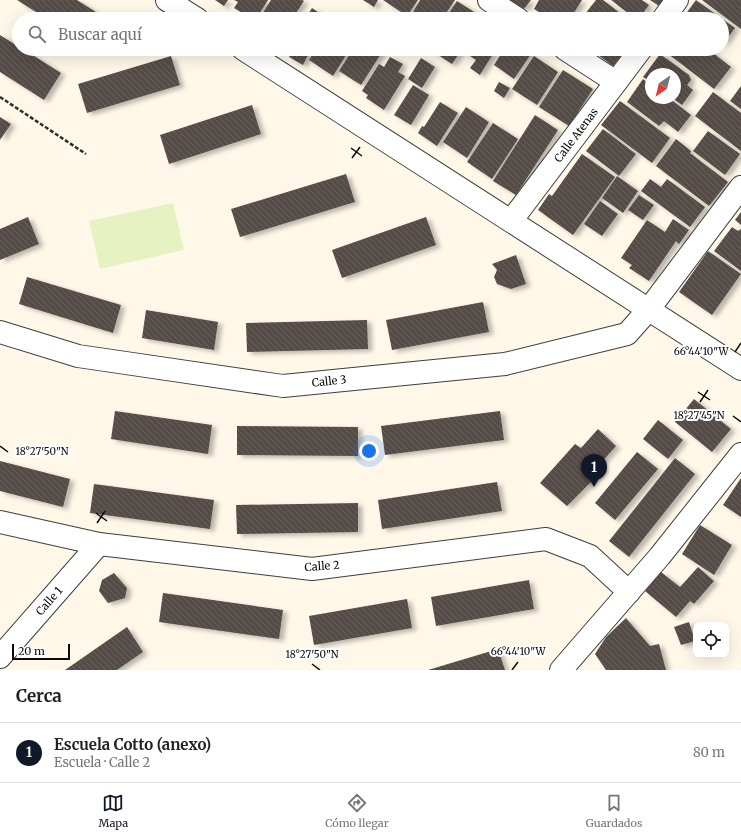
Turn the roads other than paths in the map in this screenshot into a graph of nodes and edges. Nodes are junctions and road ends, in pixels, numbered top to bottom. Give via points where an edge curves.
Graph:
1 (167, 0) edge
2 (489, 0) edge
3 (677, 0) edge
4 (186, 12) edge
5 (507, 12) edge
6 (668, 12) edge
7 (254, 56) edge
8 (576, 56) edge
9 (635, 56) edge
10 (616, 82) junction
11 (741, 187) edge
12 (511, 221) junction
13 (649, 309) junction
14 (0, 332) edge
15 (741, 369) edge
16 (741, 454) edge
17 (0, 522) edge
18 (99, 544) junction
19 (629, 592) junction
20 (0, 657) edge
21 (561, 670) edge

1 - 4 street
2 - 5 street
3 - 6 street
7 - 12 street
8 - 10 street
9 - 10 street, Calle Atenas
10 - 12 street, Calle Atenas
11 - 13 street, Calle 3
12 - 13 street
13 - 14 street, Calle 3 via 626,334 505,364 283,386 78,356
13 - 15 street
16 - 19 street
17 - 18 street, Calle 2
18 - 19 street, Calle 2 via 312,569 546,539 590,556
18 - 20 street, Calle 1
19 - 21 street

